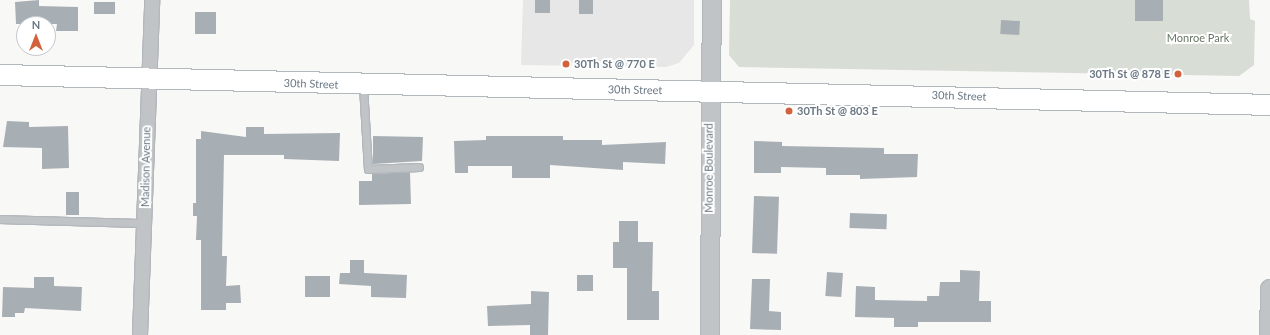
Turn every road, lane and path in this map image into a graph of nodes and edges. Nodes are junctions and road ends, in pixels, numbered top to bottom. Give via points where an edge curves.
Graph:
1 (152, 0) edge
2 (712, 0) edge
3 (0, 75) edge
4 (150, 78) junction
5 (363, 86) junction
6 (710, 90) junction
7 (1270, 105) edge
8 (419, 167) dead end
9 (0, 219) edge
10 (145, 223) junction
11 (1270, 289) edge
12 (140, 335) edge
13 (710, 335) edge
14 (1269, 335) edge

1 - 4 street, Madison Avenue
2 - 6 street, Monroe Boulevard
3 - 4 main road, 30th Street
4 - 5 main road, 30th Street
4 - 10 street, Madison Avenue
5 - 6 main road, 30th Street
5 - 8 lane via 368,169
6 - 7 main road, 30th Street
6 - 13 street, Monroe Boulevard
9 - 10 lane
10 - 12 street, Madison Avenue
11 - 14 street

